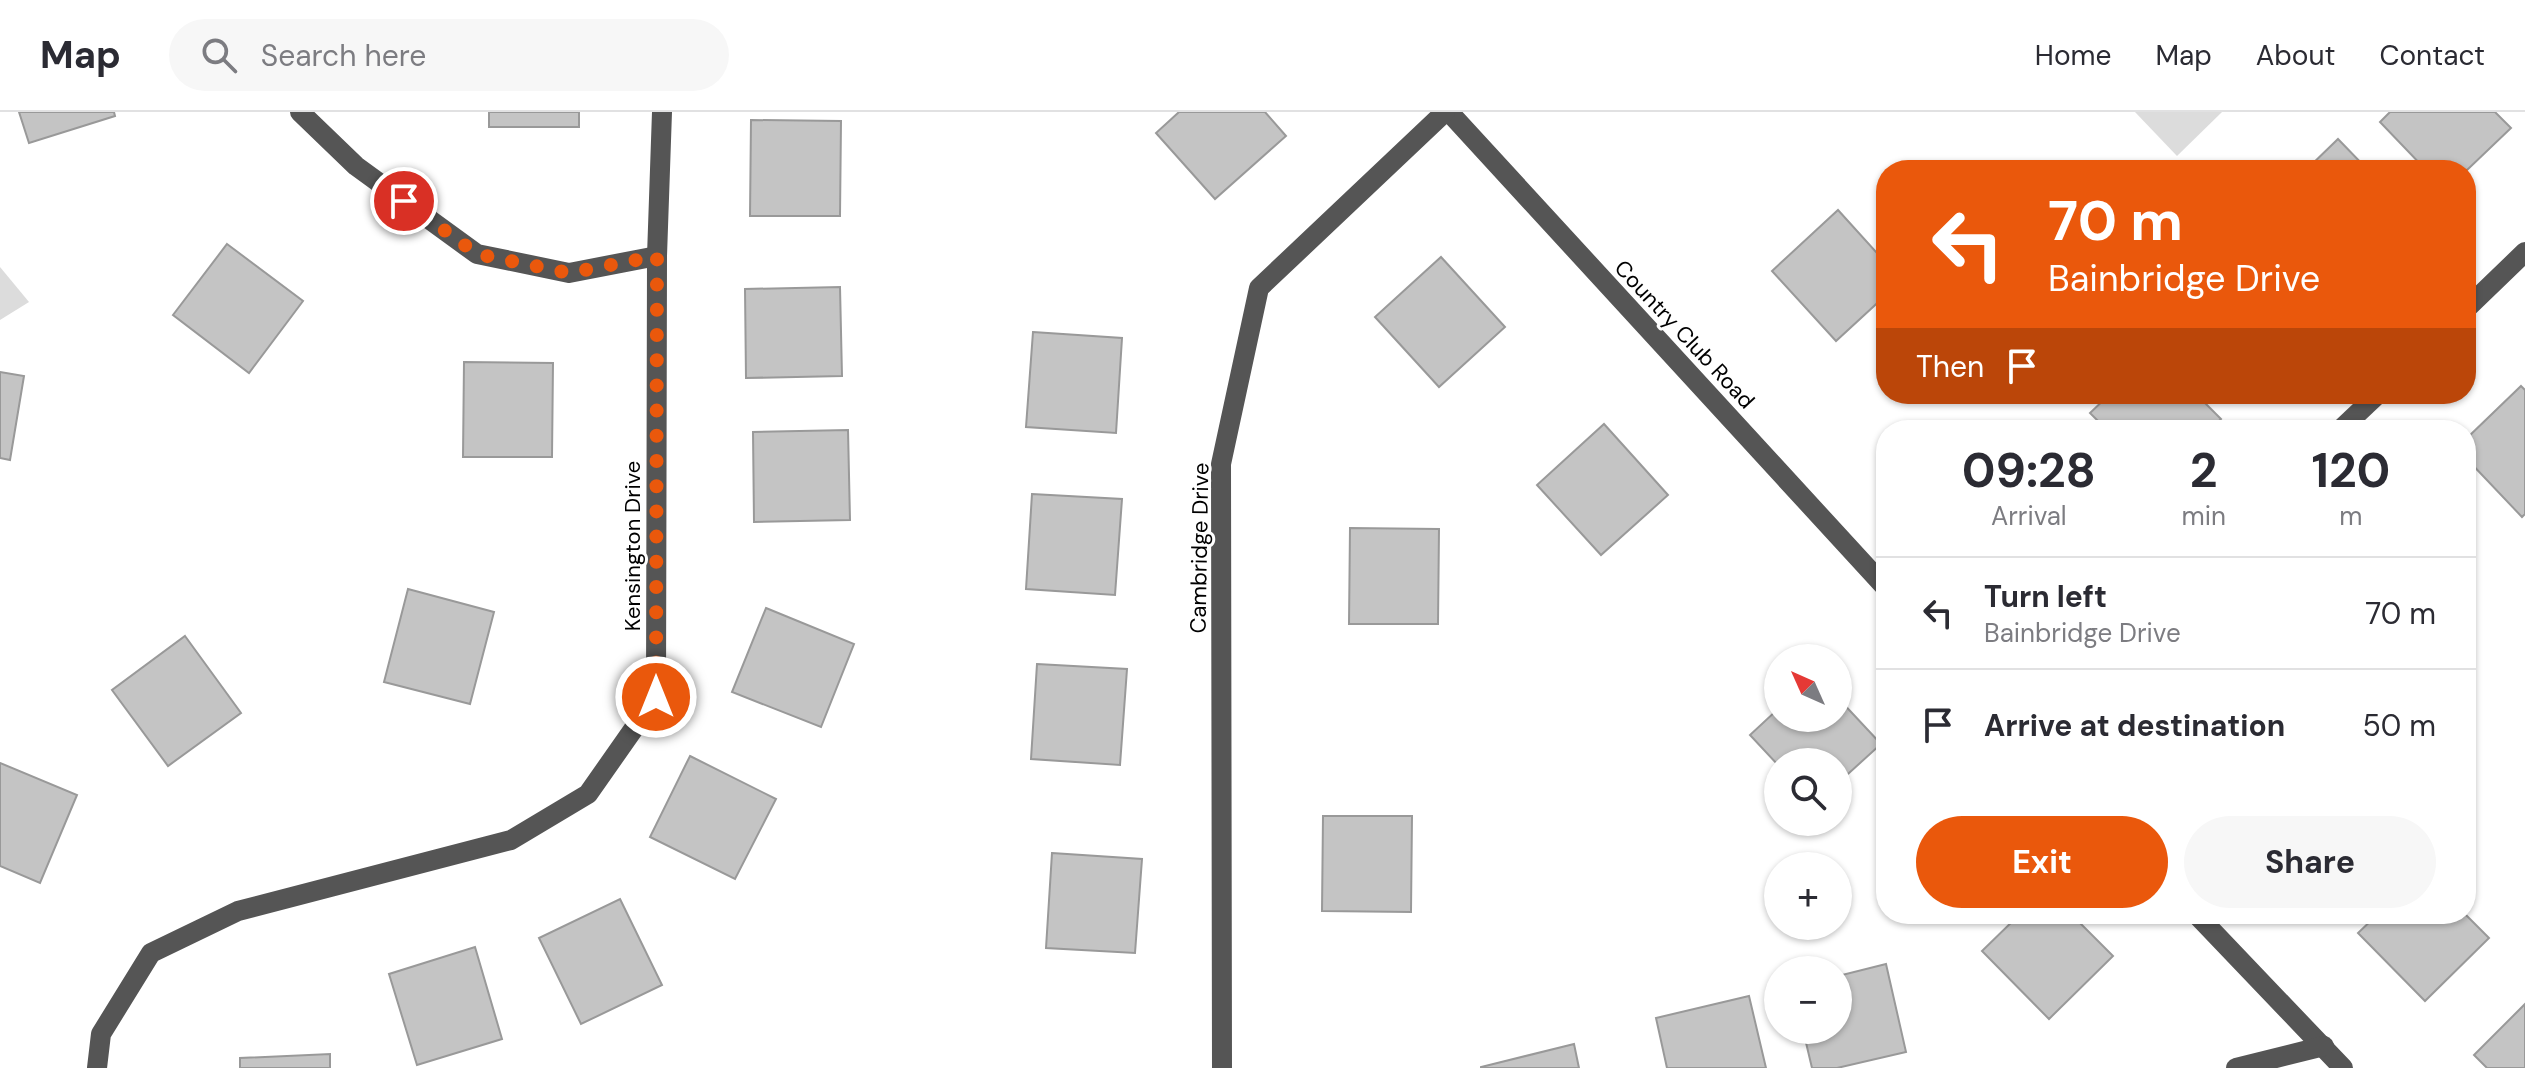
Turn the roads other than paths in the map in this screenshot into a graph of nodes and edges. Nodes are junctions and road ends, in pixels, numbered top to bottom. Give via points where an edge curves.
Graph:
1 (300, 112) edge
2 (662, 112) edge
3 (1447, 112) edge
4 (2525, 252) edge
5 (657, 256) junction
6 (2476, 299) edge
7 (2367, 404) edge
8 (2351, 420) edge
9 (1876, 577) edge
10 (2206, 924) edge
11 (2324, 1046) junction
12 (97, 1068) edge
13 (1222, 1068) edge
14 (2236, 1068) edge
15 (2343, 1068) edge

1 - 5 street via 356,166 477,254 569,273
2 - 5 street, Kensington Drive
3 - 9 street, Country Club Road
3 - 13 street, Cambridge Drive via 1259,288 1221,464
4 - 6 street
5 - 12 street, Kensington Drive via 656,697 588,794 511,840 238,911 151,953 101,1034
7 - 8 street
10 - 11 street
11 - 14 street
11 - 15 street

